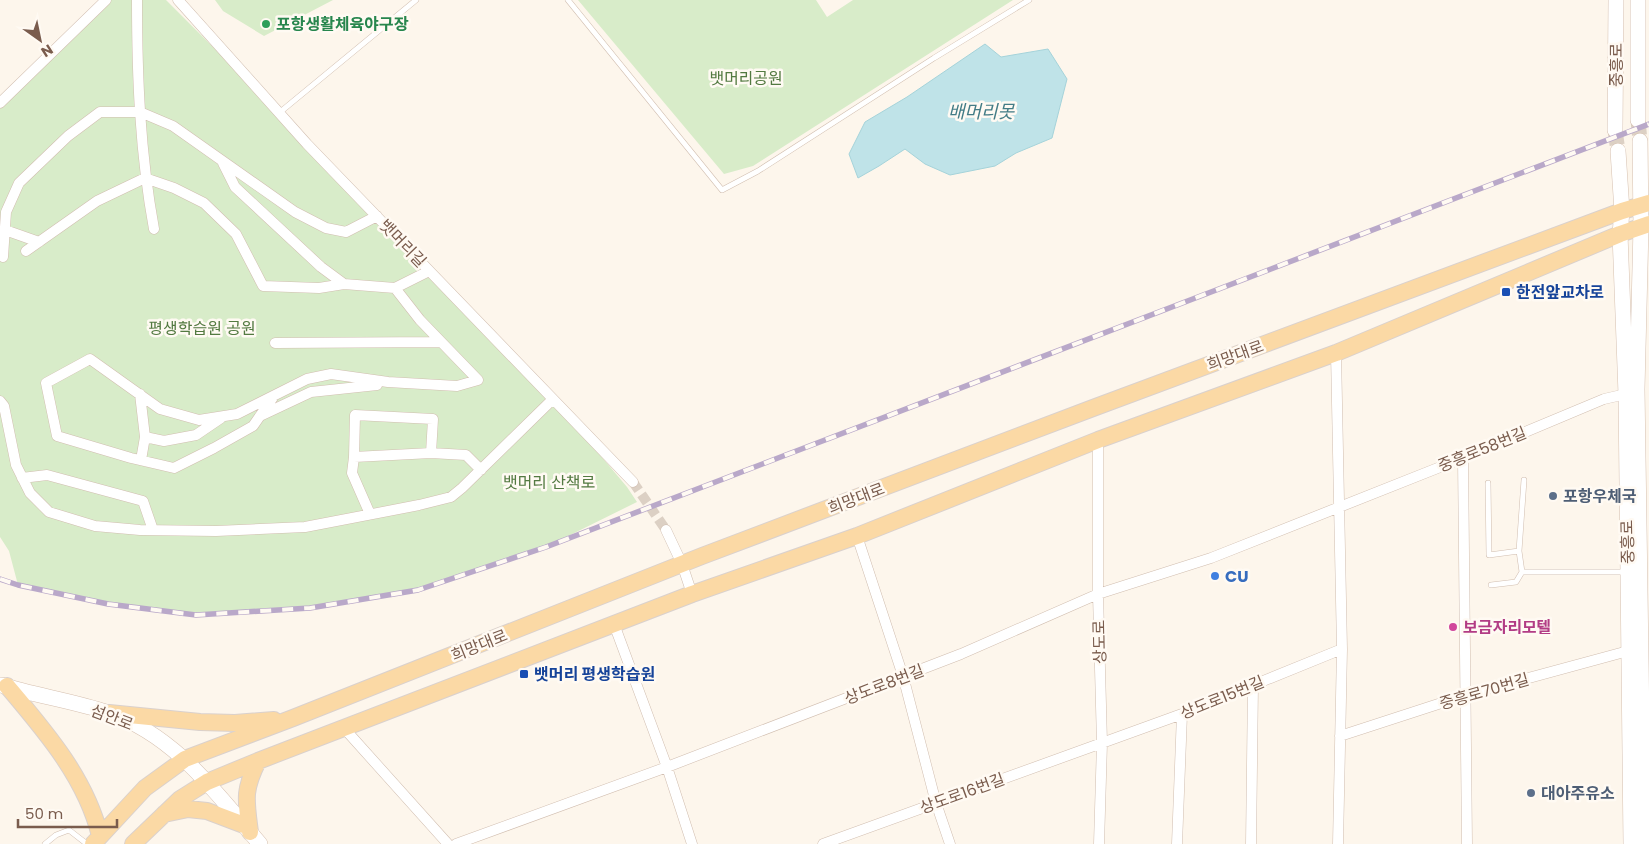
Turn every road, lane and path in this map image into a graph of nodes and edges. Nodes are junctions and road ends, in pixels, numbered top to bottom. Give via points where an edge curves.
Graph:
1 (106, 0) edge
2 (137, 0) edge
3 (178, 0) edge
4 (416, 0) edge
5 (568, 0) edge
6 (1029, 0) edge
7 (1616, 0) edge
8 (1638, 0) edge
9 (0, 104) edge
10 (140, 112) junction
11 (280, 113) junction
12 (1638, 120) tunnel mouth
13 (1615, 130) tunnel mouth
14 (1640, 141) tunnel mouth
15 (1618, 151) tunnel mouth
16 (222, 160) junction
17 (146, 178) junction
18 (1645, 204) edge
19 (1622, 211) junction
20 (377, 216) junction
21 (1645, 226) edge
22 (154, 229) dead end
23 (5, 230) junction
24 (1620, 234) junction
25 (39, 242) junction
26 (26, 251) dead end
27 (3, 258) dead end
28 (429, 271) junction
29 (344, 284) junction
30 (1644, 287) edge
31 (394, 288) junction
32 (441, 342) junction
33 (275, 343) dead end
34 (1336, 352) junction
35 (388, 382) junction
36 (1637, 390) edge
37 (140, 394) junction
38 (274, 396) junction
39 (553, 399) junction
40 (0, 401) edge
41 (224, 416) junction
42 (259, 417) junction
43 (145, 437) junction
44 (1098, 440) junction
45 (431, 453) junction
46 (354, 457) junction
47 (1463, 458) junction
48 (142, 460) junction
49 (481, 470) junction
50 (22, 478) junction
51 (1524, 480) dead end
52 (633, 482) tunnel mouth
53 (1488, 483) dead end
54 (1644, 488) edge
55 (1339, 508) junction
56 (370, 514) junction
57 (153, 530) junction
58 (666, 530) tunnel mouth
59 (857, 536) junction
60 (1519, 551) junction
61 (682, 564) junction
62 (1522, 572) junction
63 (1628, 572) junction
64 (1491, 585) dead end
65 (692, 594) junction
66 (1098, 594) junction
67 (614, 624) junction
68 (1342, 649) junction
69 (1628, 651) junction
70 (903, 676) junction
71 (4, 685) edge
72 (1253, 685) junction
73 (1466, 695) junction
74 (110, 713) junction
75 (1182, 714) junction
76 (293, 718) junction
77 (1646, 726) edge
78 (343, 727) junction
79 (1340, 736) junction
80 (1102, 743) junction
81 (185, 759) junction
82 (258, 761) junction
83 (667, 767) junction
84 (207, 782) junction
85 (936, 803) junction
86 (164, 814) junction
87 (252, 834) edge
88 (93, 841) edge
89 (45, 844) edge
90 (134, 844) edge
91 (448, 844) edge
92 (456, 844) edge
93 (692, 844) edge
94 (823, 844) edge
95 (950, 844) edge
96 (1099, 844) edge
97 (1177, 844) edge
98 (1251, 844) edge
99 (1338, 844) edge
100 (1468, 844) edge
101 (1631, 844) edge
102 (1646, 844) edge

1 - 9 street
2 - 10 street
3 - 11 street, 뱃머리길
4 - 11 lane
5 - 6 lane via 722,190 758,172
7 - 13 main road, 중흥로
8 - 12 main road, 중흥로
10 - 16 street via 174,126
10 - 17 street
10 - 23 street via 100,112 68,136 19,183 6,212
11 - 20 street, 뱃머리길
14 - 18 main road, 중흥로
15 - 19 main road, 중흥로
16 - 20 street via 295,212 326,228 346,232
16 - 29 street via 235,188
17 - 22 street
17 - 25 street via 97,201
17 - 29 street via 204,203 236,234 263,286 319,288
18 - 19 main road, 희망대로
18 - 21 main road, 중흥로
19 - 24 main road, 중흥로
19 - 61 main road, 희망대로
20 - 28 street, 뱃머리길
21 - 24 main road, 희망대로
21 - 30 main road, 중흥로
23 - 25 street
23 - 27 street
24 - 34 main road, 희망대로
24 - 36 main road, 중흥로
25 - 26 street
28 - 31 street
28 - 39 street, 뱃머리길
29 - 31 street
30 - 36 main road, 중흥로
31 - 32 street
32 - 33 street
32 - 35 street via 478,380 457,386
34 - 44 main road, 희망대로
34 - 55 street
35 - 38 street via 331,374 307,379
35 - 42 street via 310,392
36 - 47 street, 중흥로58번길 via 1604,399
36 - 54 main road, 중흥로
36 - 63 main road, 중흥로
37 - 41 street via 160,409 198,420
37 - 43 street
37 - 48 street via 90,359 46,383 57,436
38 - 41 street via 237,414
38 - 42 street
39 - 49 street
39 - 52 street, 뱃머리길
40 - 50 street
41 - 43 street via 196,435 164,441
42 - 48 street via 253,426 174,468
43 - 48 street
44 - 59 main road, 희망대로
44 - 66 street, 상도로
45 - 46 street
45 - 46 street via 433,418 355,415
45 - 49 street via 466,455
46 - 56 street via 352,473
47 - 55 street, 중흥로58번길
47 - 73 street
49 - 56 street via 451,497
50 - 57 street via 30,493 49,512 94,526
50 - 57 street via 47,475 143,502
51 - 60 lane
53 - 60 lane via 1489,555
54 - 77 main road, 중흥로
55 - 66 street, 중흥로58번길 via 1210,558
55 - 68 street
56 - 57 street via 305,527
58 - 61 street
59 - 65 main road, 희망대로
59 - 70 street
60 - 62 lane
61 - 65 street
61 - 76 main road, 희망대로
62 - 63 lane
62 - 64 lane via 1516,582
63 - 69 main road, 중흥로
65 - 67 main road, 희망대로
66 - 70 street, 상도로8번길 via 962,654
66 - 80 street, 상도로
67 - 78 main road, 희망대로
67 - 83 street
68 - 72 street, 상도로15번길
68 - 79 street
69 - 73 street, 중흥로70번길
69 - 101 main road, 중흥로
70 - 83 street, 상도로8번길
70 - 85 street
71 - 74 main road, 섬안로
71 - 88 main road via 50,739 88,800
72 - 75 street, 상도로15번길
72 - 98 street
73 - 79 street, 중흥로70번길
73 - 100 street
74 - 76 main road via 235,723
74 - 81 main road, 섬안로 via 152,735
75 - 80 street, 상도로15번길
75 - 97 street
76 - 81 main road, 희망대로
77 - 102 main road, 중흥로
78 - 82 main road, 희망대로
78 - 91 street
79 - 99 street
80 - 85 street, 상도로16번길
80 - 96 street, 상도로
81 - 84 main road, 섬안로
81 - 88 main road, 희망대로 via 145,788
82 - 84 main road, 희망대로
82 - 87 main road via 247,786 246,798
83 - 92 street, 상도로8번길
83 - 93 street
84 - 86 main road, 희망대로
84 - 87 main road, 섬안로
85 - 94 street, 상도로16번길
85 - 95 street
86 - 87 main road via 188,809 207,811
86 - 90 main road, 희망대로
88 - 89 lane via 69,830

